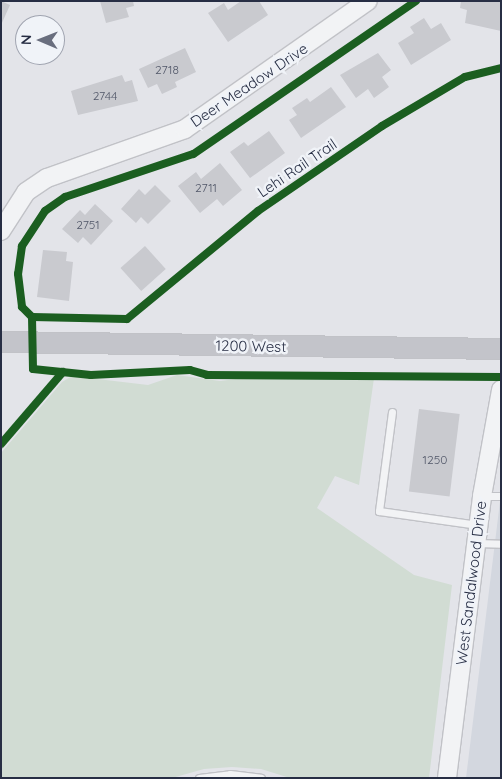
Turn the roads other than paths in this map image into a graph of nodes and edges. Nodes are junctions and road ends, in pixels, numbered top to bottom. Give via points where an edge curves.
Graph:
1 (368, 1) edge
2 (1, 231) edge
3 (1, 342) edge
4 (501, 349) edge
5 (501, 390) edge
6 (392, 412) dead end
7 (482, 496) junction
8 (501, 496) edge
9 (479, 525) junction
10 (476, 543) junction
11 (501, 544) edge
12 (199, 778) edge
13 (261, 778) edge
14 (447, 778) edge

1 - 2 street, Deer Meadow Drive via 185,129 47,178 26,192
3 - 4 main road, 1200 West
5 - 7 street, West Sandalwood Drive
6 - 9 lane via 379,511
7 - 8 lane
7 - 9 street, West Sandalwood Drive
9 - 10 street, West Sandalwood Drive
10 - 11 lane
10 - 14 street, West Sandalwood Drive
12 - 13 lane via 230,774

